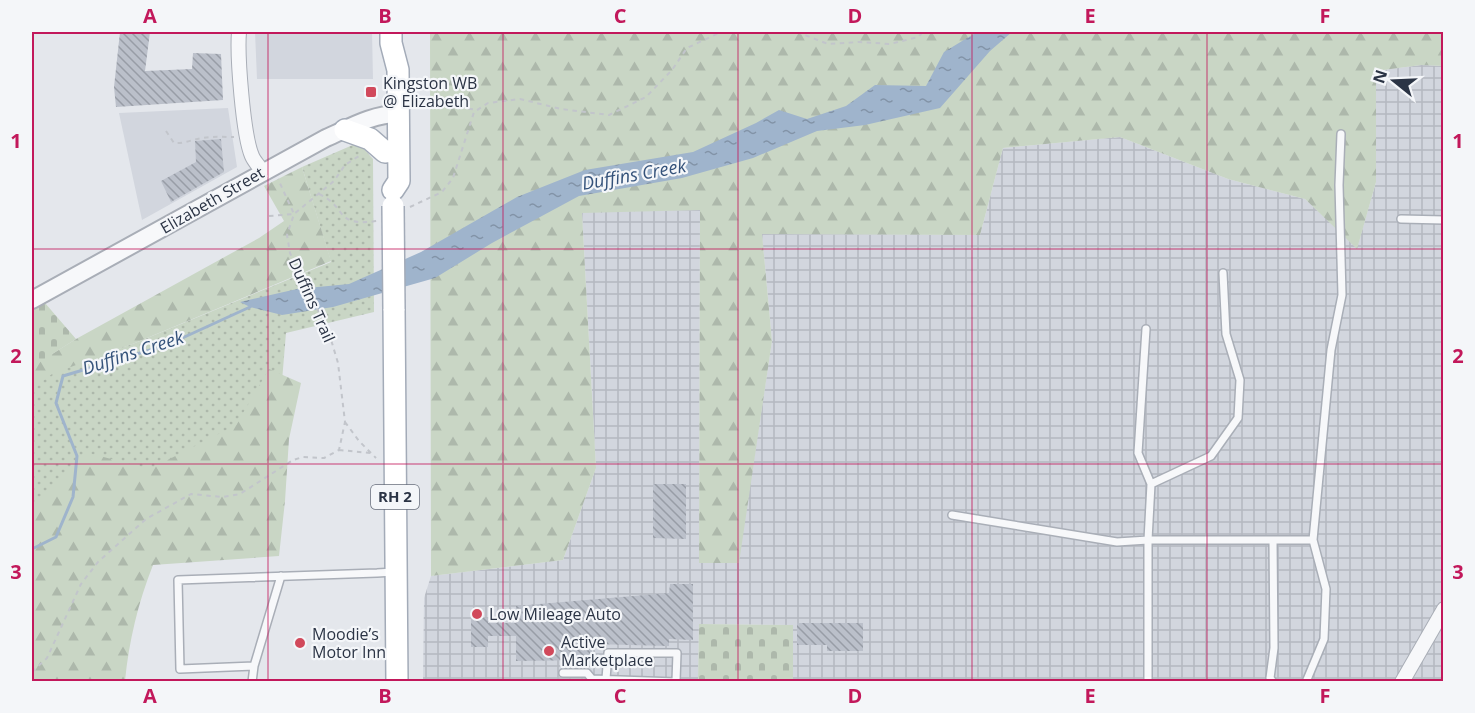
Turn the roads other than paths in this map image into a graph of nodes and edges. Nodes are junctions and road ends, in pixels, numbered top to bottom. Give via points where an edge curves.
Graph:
1 (239, 32) edge
2 (391, 37) edge
3 (399, 109) junction
4 (345, 130) junction
5 (1341, 134) dead end
6 (376, 150) junction
7 (269, 174) junction
8 (393, 189) junction
9 (1401, 219) dead end
10 (1443, 220) edge
11 (1223, 273) dead end
12 (32, 300) edge
13 (1146, 329) dead end
14 (1151, 484) junction
15 (952, 515) dead end
16 (1148, 540) junction
17 (1273, 540) junction
18 (1313, 540) junction
19 (396, 572) junction
20 (281, 576) junction
21 (1443, 609) edge
22 (254, 666) junction
23 (562, 673) dead end
24 (606, 679) junction
25 (592, 680) edge
26 (252, 681) edge
27 (397, 681) edge
28 (676, 681) edge
29 (1148, 681) edge
30 (1273, 681) edge
31 (1306, 681) edge
32 (1402, 681) edge

1 - 7 street via 249,143 252,157
2 - 3 main road, RH 2 via 398,70
3 - 4 street, Elizabeth Street
3 - 6 main road, RH 2
3 - 8 main road, RH 2 via 399,182
4 - 6 main road via 370,139
4 - 7 street, Elizabeth Street
5 - 18 lane via 1342,295 1331,350
6 - 8 main road, RH 2 via 384,181
7 - 12 street, Elizabeth Street
8 - 19 main road, RH 2, bridge
9 - 10 lane
11 - 14 lane via 1226,334 1240,380 1238,418 1211,456
13 - 14 lane via 1138,453
14 - 16 lane
15 - 16 lane via 1117,542
16 - 17 lane
16 - 29 lane
17 - 18 lane
17 - 30 lane
18 - 31 lane via 1326,589 1324,639
19 - 20 lane
19 - 27 main road, RH 2
20 - 22 lane
20 - 22 lane via 178,580 180,669
21 - 32 street
22 - 26 lane
23 - 25 lane via 587,673
24 - 25 lane
24 - 28 lane
24 - 28 lane via 608,653 676,653

